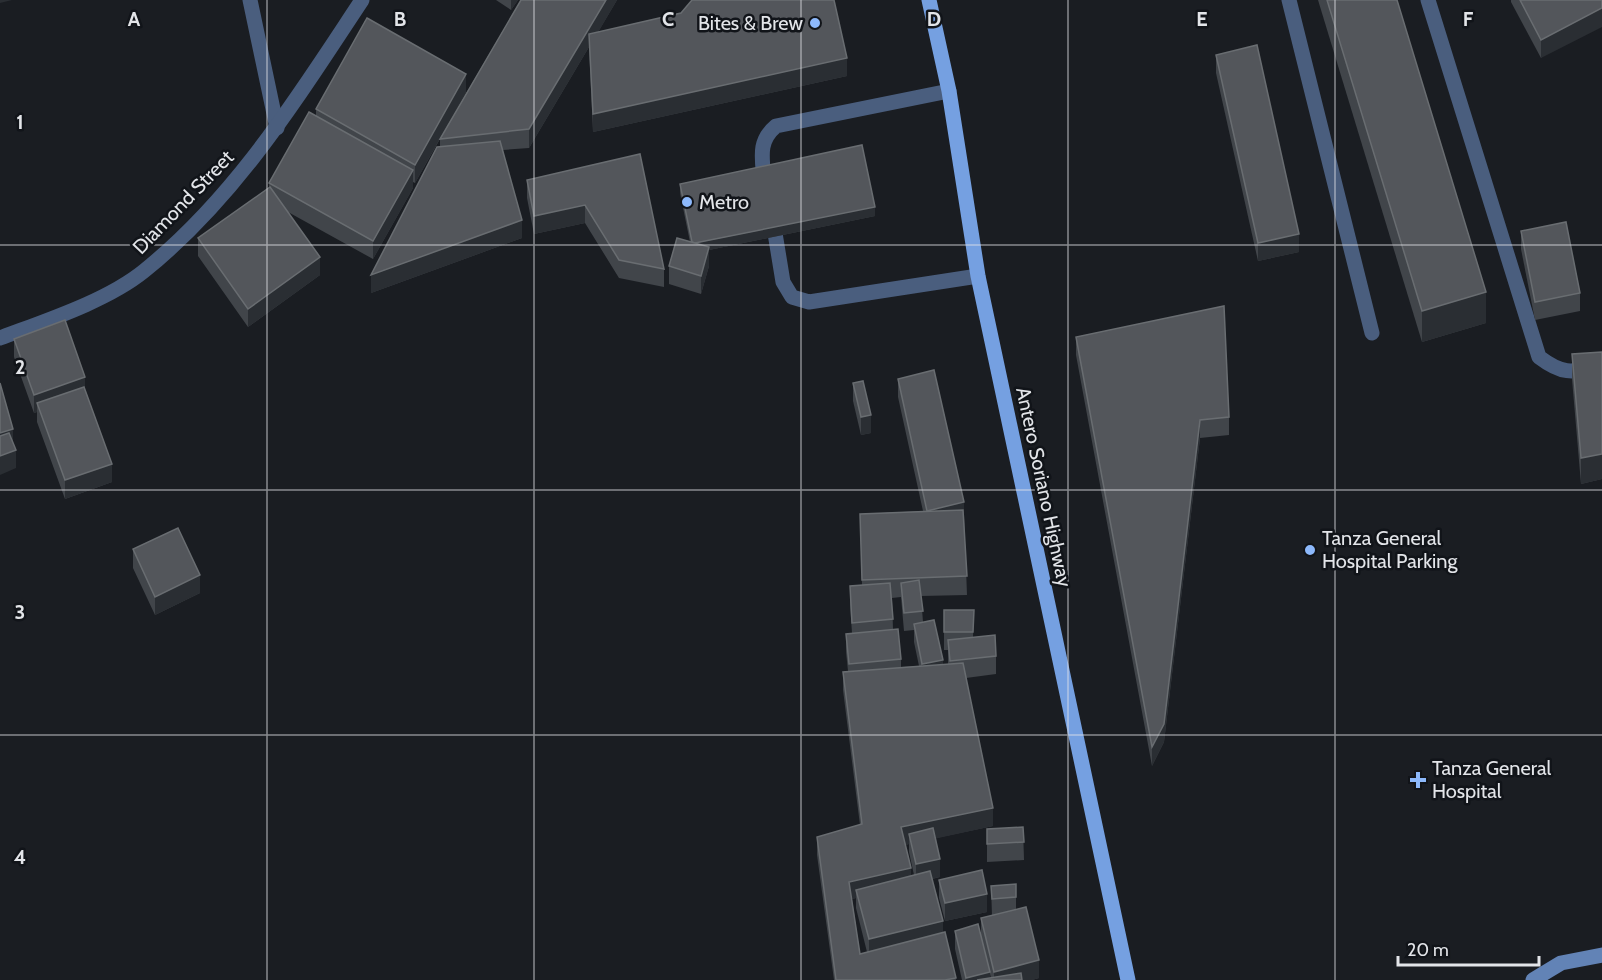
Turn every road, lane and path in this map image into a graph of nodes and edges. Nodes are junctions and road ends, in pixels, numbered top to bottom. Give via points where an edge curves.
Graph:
1 (250, 0) edge
2 (362, 0) edge
3 (1289, 0) edge
4 (1428, 0) edge
5 (932, 1) edge
6 (949, 91) junction
7 (277, 128) junction
8 (764, 179) edge
9 (774, 227) edge
10 (978, 276) junction
11 (1372, 333) dead end
12 (0, 338) edge
13 (1602, 366) edge
14 (1602, 955) edge
15 (1128, 980) edge
16 (1533, 980) edge

1 - 7 street
2 - 7 street, Diamond Street
3 - 11 street
4 - 13 street via 1539,357 1568,373
5 - 6 main road, Antero Soriano Highway
6 - 8 street via 776,126 766,134 761,146
6 - 10 main road, Antero Soriano Highway
7 - 12 street, Diamond Street via 237,181 143,272 81,307
9 - 10 street via 783,282 792,297 809,302
10 - 15 main road, Antero Soriano Highway
14 - 16 street via 1561,963

